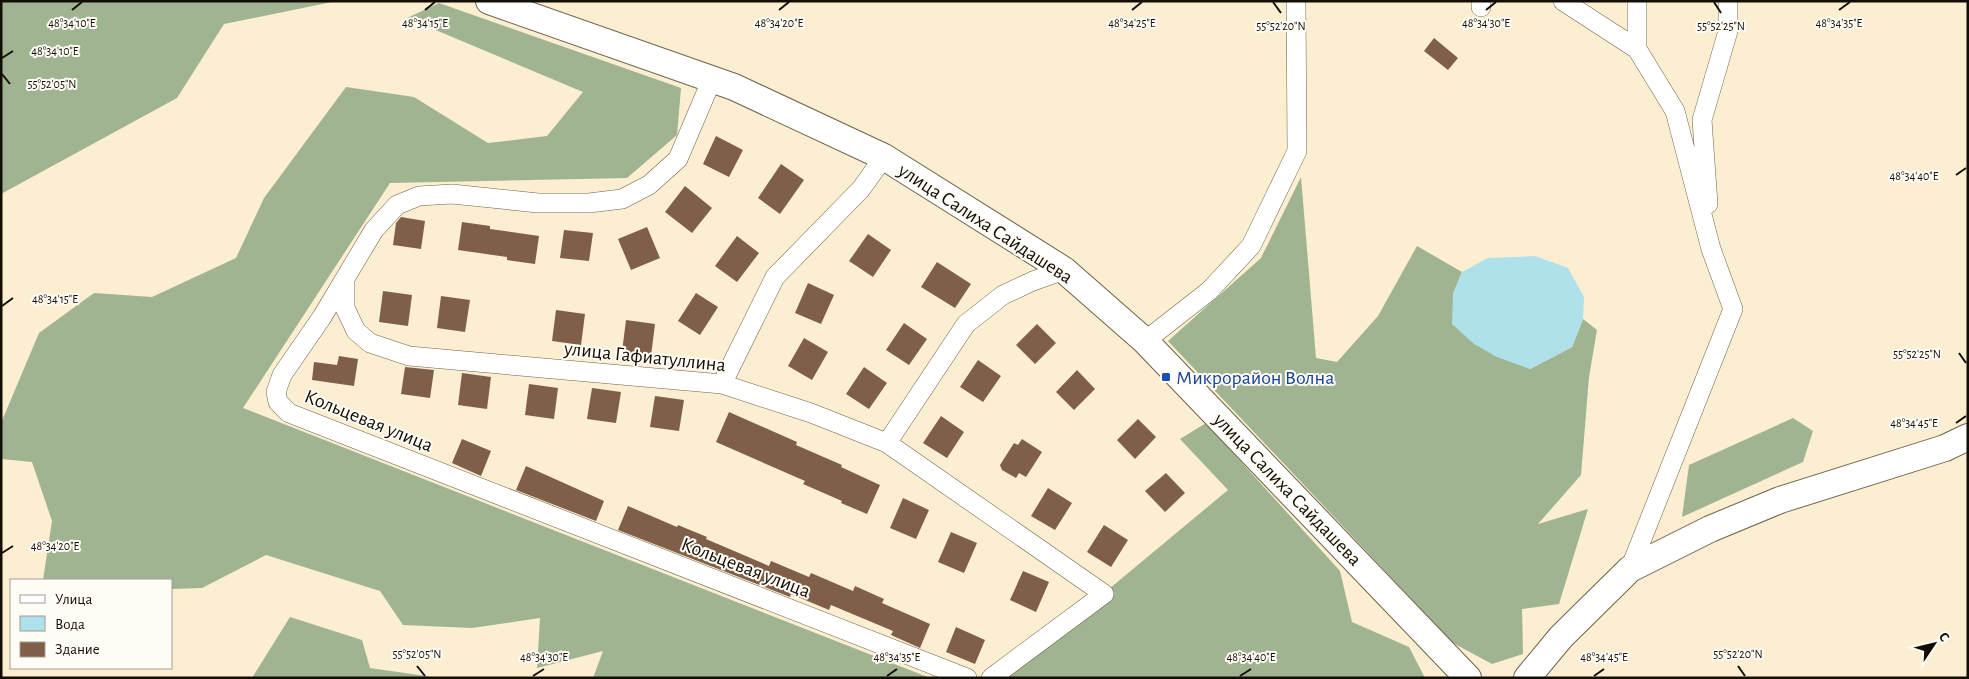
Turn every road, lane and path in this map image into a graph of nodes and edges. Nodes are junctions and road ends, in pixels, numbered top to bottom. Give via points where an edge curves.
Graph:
1 (489, 1) edge
2 (1296, 1) edge
3 (1563, 1) edge
4 (1637, 1) edge
5 (1728, 1) edge
6 (1637, 49) junction
7 (712, 79) junction
8 (884, 157) junction
9 (1711, 249) junction
10 (1064, 270) junction
11 (345, 278) junction
12 (1145, 341) junction
13 (722, 384) junction
14 (1968, 437) edge
15 (887, 443) junction
16 (1630, 569) junction
17 (967, 678) edge
18 (991, 678) edge
19 (1468, 678) edge
20 (1527, 678) edge

1 - 7 street, улица Салиха Сайдашева
2 - 12 street via 1297,151 1251,246 1209,291
3 - 6 street
4 - 6 street
5 - 9 street via 1728,31 1702,120
6 - 9 street via 1675,111
7 - 8 street, улица Салиха Сайдашева
7 - 11 street, Кольцевая улица via 678,159 649,185 622,199 589,203 538,203 452,194 419,196 397,205 374,230
8 - 10 street, улица Салиха Сайдашева
8 - 13 street via 861,189 775,277
9 - 16 street via 1733,309
10 - 12 street, улица Салиха Сайдашева
10 - 15 street via 1004,295 966,324
11 - 13 street, улица Гафиатуллина via 345,308 356,331 370,343 409,356
11 - 17 street, Кольцевая улица via 282,374 276,392 278,402 289,413
12 - 19 street, улица Салиха Сайдашева
13 - 15 street, улица Гафиатуллина via 811,413
14 - 16 street via 1945,448 1780,500 1710,529
15 - 18 street, улица Гафиатуллина via 1104,594
16 - 20 street via 1561,637

